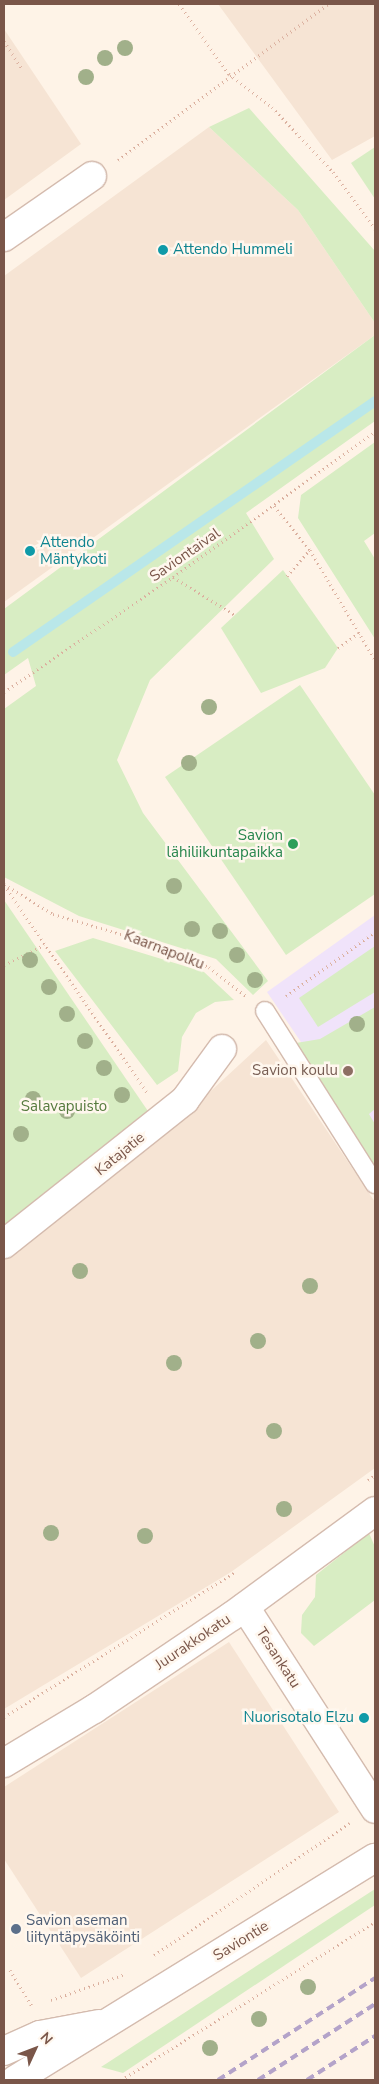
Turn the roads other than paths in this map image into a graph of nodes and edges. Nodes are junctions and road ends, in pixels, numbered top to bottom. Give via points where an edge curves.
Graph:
1 (92, 176) road end
2 (4, 237) edge
3 (265, 1011) road end
4 (222, 1048) dead end
5 (375, 1184) edge
6 (4, 1244) edge
7 (375, 1511) edge
8 (245, 1608) junction
9 (4, 1763) edge
10 (375, 1808) edge
11 (375, 1858) edge
12 (106, 2023) junction
13 (4, 2051) edge
14 (15, 2080) edge

1 - 2 street
3 - 5 lane
4 - 6 street, Katajatie via 185,1100
7 - 8 street, Juurakkokatu
8 - 9 street, Juurakkokatu via 94,1709
8 - 10 street, Tesankatu
11 - 12 street, Saviontie
12 - 13 street, Saviontie via 40,2035
12 - 14 street, Saviontie via 70,2049

